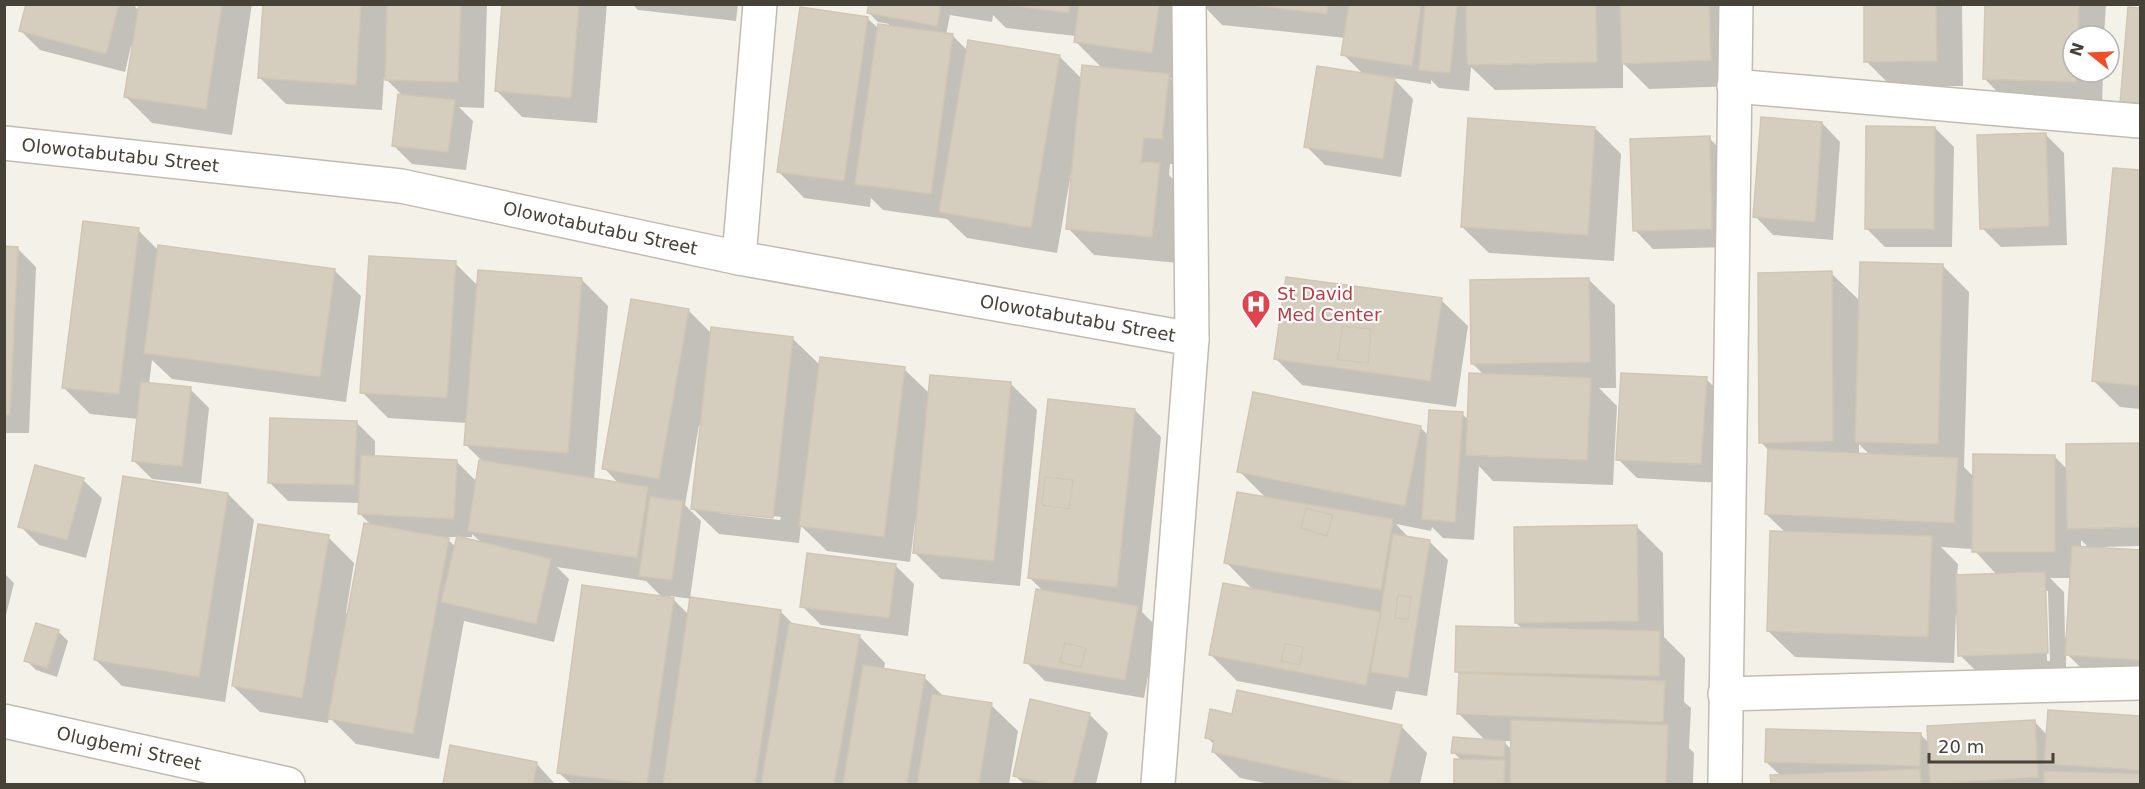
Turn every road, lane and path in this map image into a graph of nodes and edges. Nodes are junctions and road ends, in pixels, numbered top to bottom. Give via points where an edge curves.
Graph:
1 (760, 4) edge
2 (1189, 4) edge
3 (1736, 4) edge
4 (1734, 86) junction
5 (2140, 121) edge
6 (4, 143) edge
7 (738, 258) junction
8 (1192, 339) junction
9 (2140, 683) edge
10 (1725, 694) junction
11 (7, 730) edge
12 (288, 784) edge
13 (1158, 784) edge
14 (1725, 784) edge

1 - 7 street
2 - 8 street
3 - 4 street
4 - 5 street
4 - 10 street
6 - 7 street, Olowotabutabu Street via 401,186
7 - 8 street, Olowotabutabu Street
8 - 13 street
9 - 10 street
10 - 14 street
11 - 12 street, Olugbemi Street

